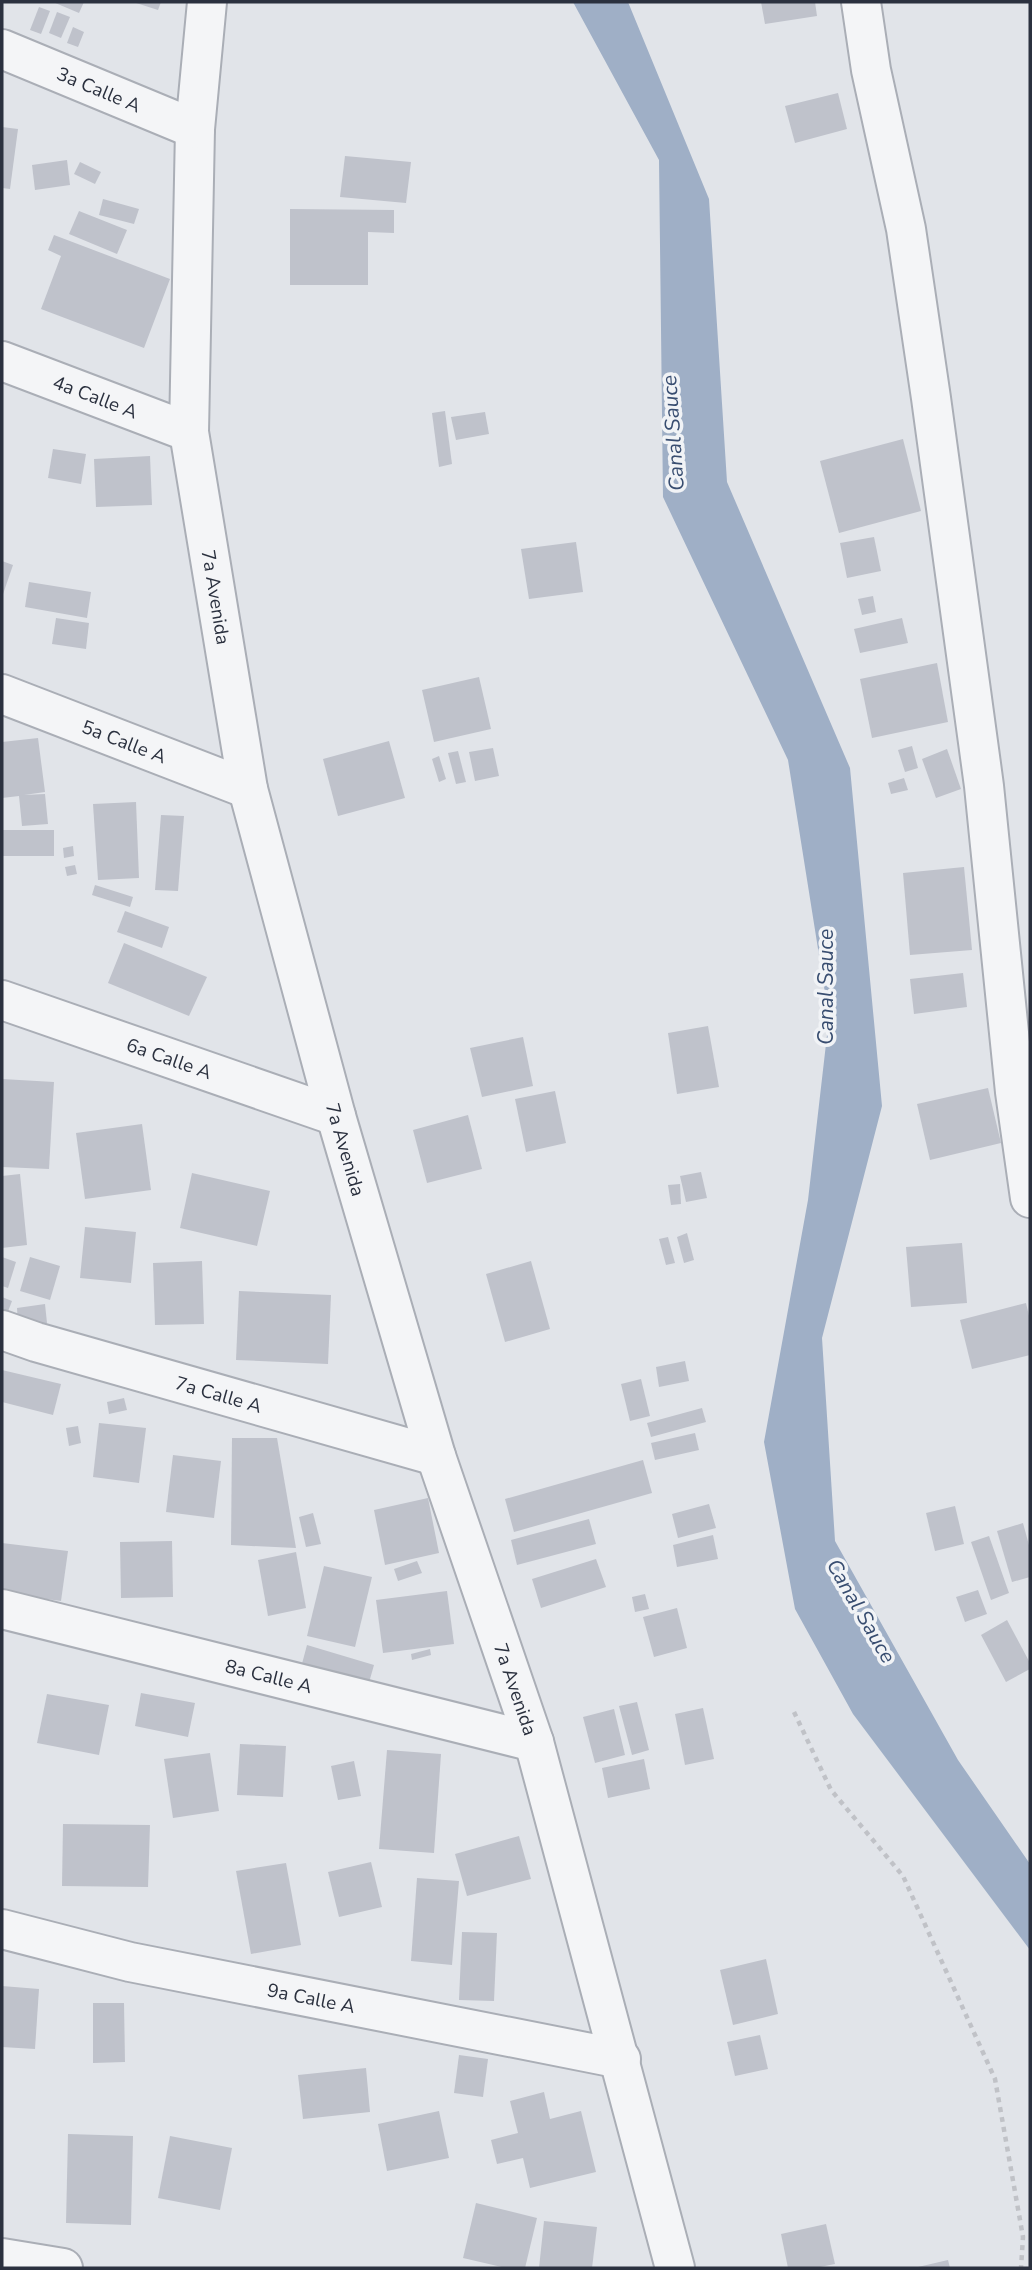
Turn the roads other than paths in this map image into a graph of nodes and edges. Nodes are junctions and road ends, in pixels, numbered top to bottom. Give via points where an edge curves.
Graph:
1 (206, 2) edge
2 (861, 2) edge
3 (2, 49) edge
4 (195, 129) junction
5 (2, 361) edge
6 (189, 432) junction
7 (2, 694) edge
8 (248, 789) junction
9 (2, 1000) edge
10 (336, 1116) junction
11 (1030, 1198) edge
12 (2, 1330) edge
13 (436, 1456) junction
14 (2, 1609) edge
15 (534, 1742) junction
16 (2, 1928) edge
17 (621, 2059) junction
18 (2, 2258) edge
19 (63, 2268) edge
20 (675, 2268) edge

1 - 4 street, 7a Avenida
2 - 11 street via 906,229 931,398 984,786
3 - 4 street, 3a Calle A
4 - 6 street, 7a Avenida
5 - 6 street, 4a Calle A
6 - 8 street, 7a Avenida
7 - 8 street, 5a Calle A
8 - 10 street, 7a Avenida
9 - 10 street, 6a Calle A
10 - 13 street, 7a Avenida
12 - 13 street, 7a Calle A
13 - 15 street, 7a Avenida
14 - 15 street, 8a Calle A
15 - 17 street, 7a Avenida
16 - 17 street, 9a Calle A via 130,1962
17 - 20 street, 7a Avenida
18 - 19 street

